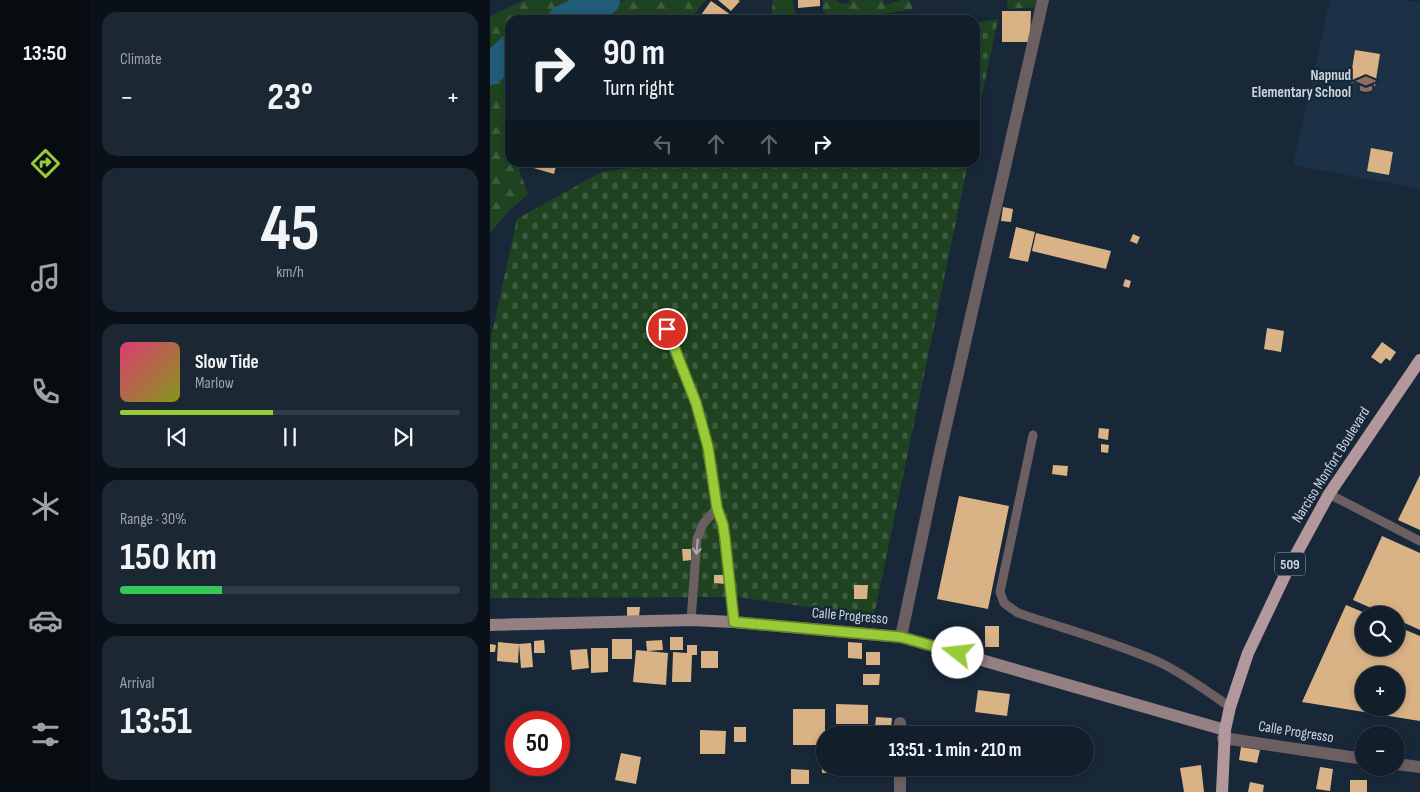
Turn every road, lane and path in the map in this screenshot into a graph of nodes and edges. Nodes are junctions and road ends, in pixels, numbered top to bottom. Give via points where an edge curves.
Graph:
1 (1043, 0) edge
2 (667, 329) dead end
3 (1420, 360) edge
4 (1033, 435) dead end
5 (1329, 494) junction
6 (717, 508) junction
7 (1420, 541) edge
8 (691, 620) junction
9 (734, 622) junction
10 (490, 625) edge
11 (901, 637) junction
12 (1230, 707) junction
13 (1224, 734) junction
14 (1355, 757) edge
15 (1405, 766) edge
16 (1420, 768) edge
17 (900, 776) edge
18 (900, 792) edge
19 (1222, 792) edge

1 - 11 street
2 - 6 lane via 696,403 708,447
3 - 5 main road, Narciso Monfort Boulevard / 509
4 - 12 lane via 1000,592 1004,603 1018,613 1160,663
5 - 7 lane
5 - 12 main road, Narciso Monfort Boulevard / 509 via 1248,653
6 -> 8 lane via 703,524 697,539
6 - 9 lane via 723,525
8 - 9 main road, Calle Progresso
8 - 10 main road, Calle Progresso
9 - 11 main road, Calle Progresso
11 - 13 main road, Calle Progresso
12 - 13 main road, Narciso Monfort Boulevard / 509
13 - 14 street, Calle Progresso
13 - 19 main road, Narciso Monfort Boulevard / 509
15 - 16 street
17 - 18 street

